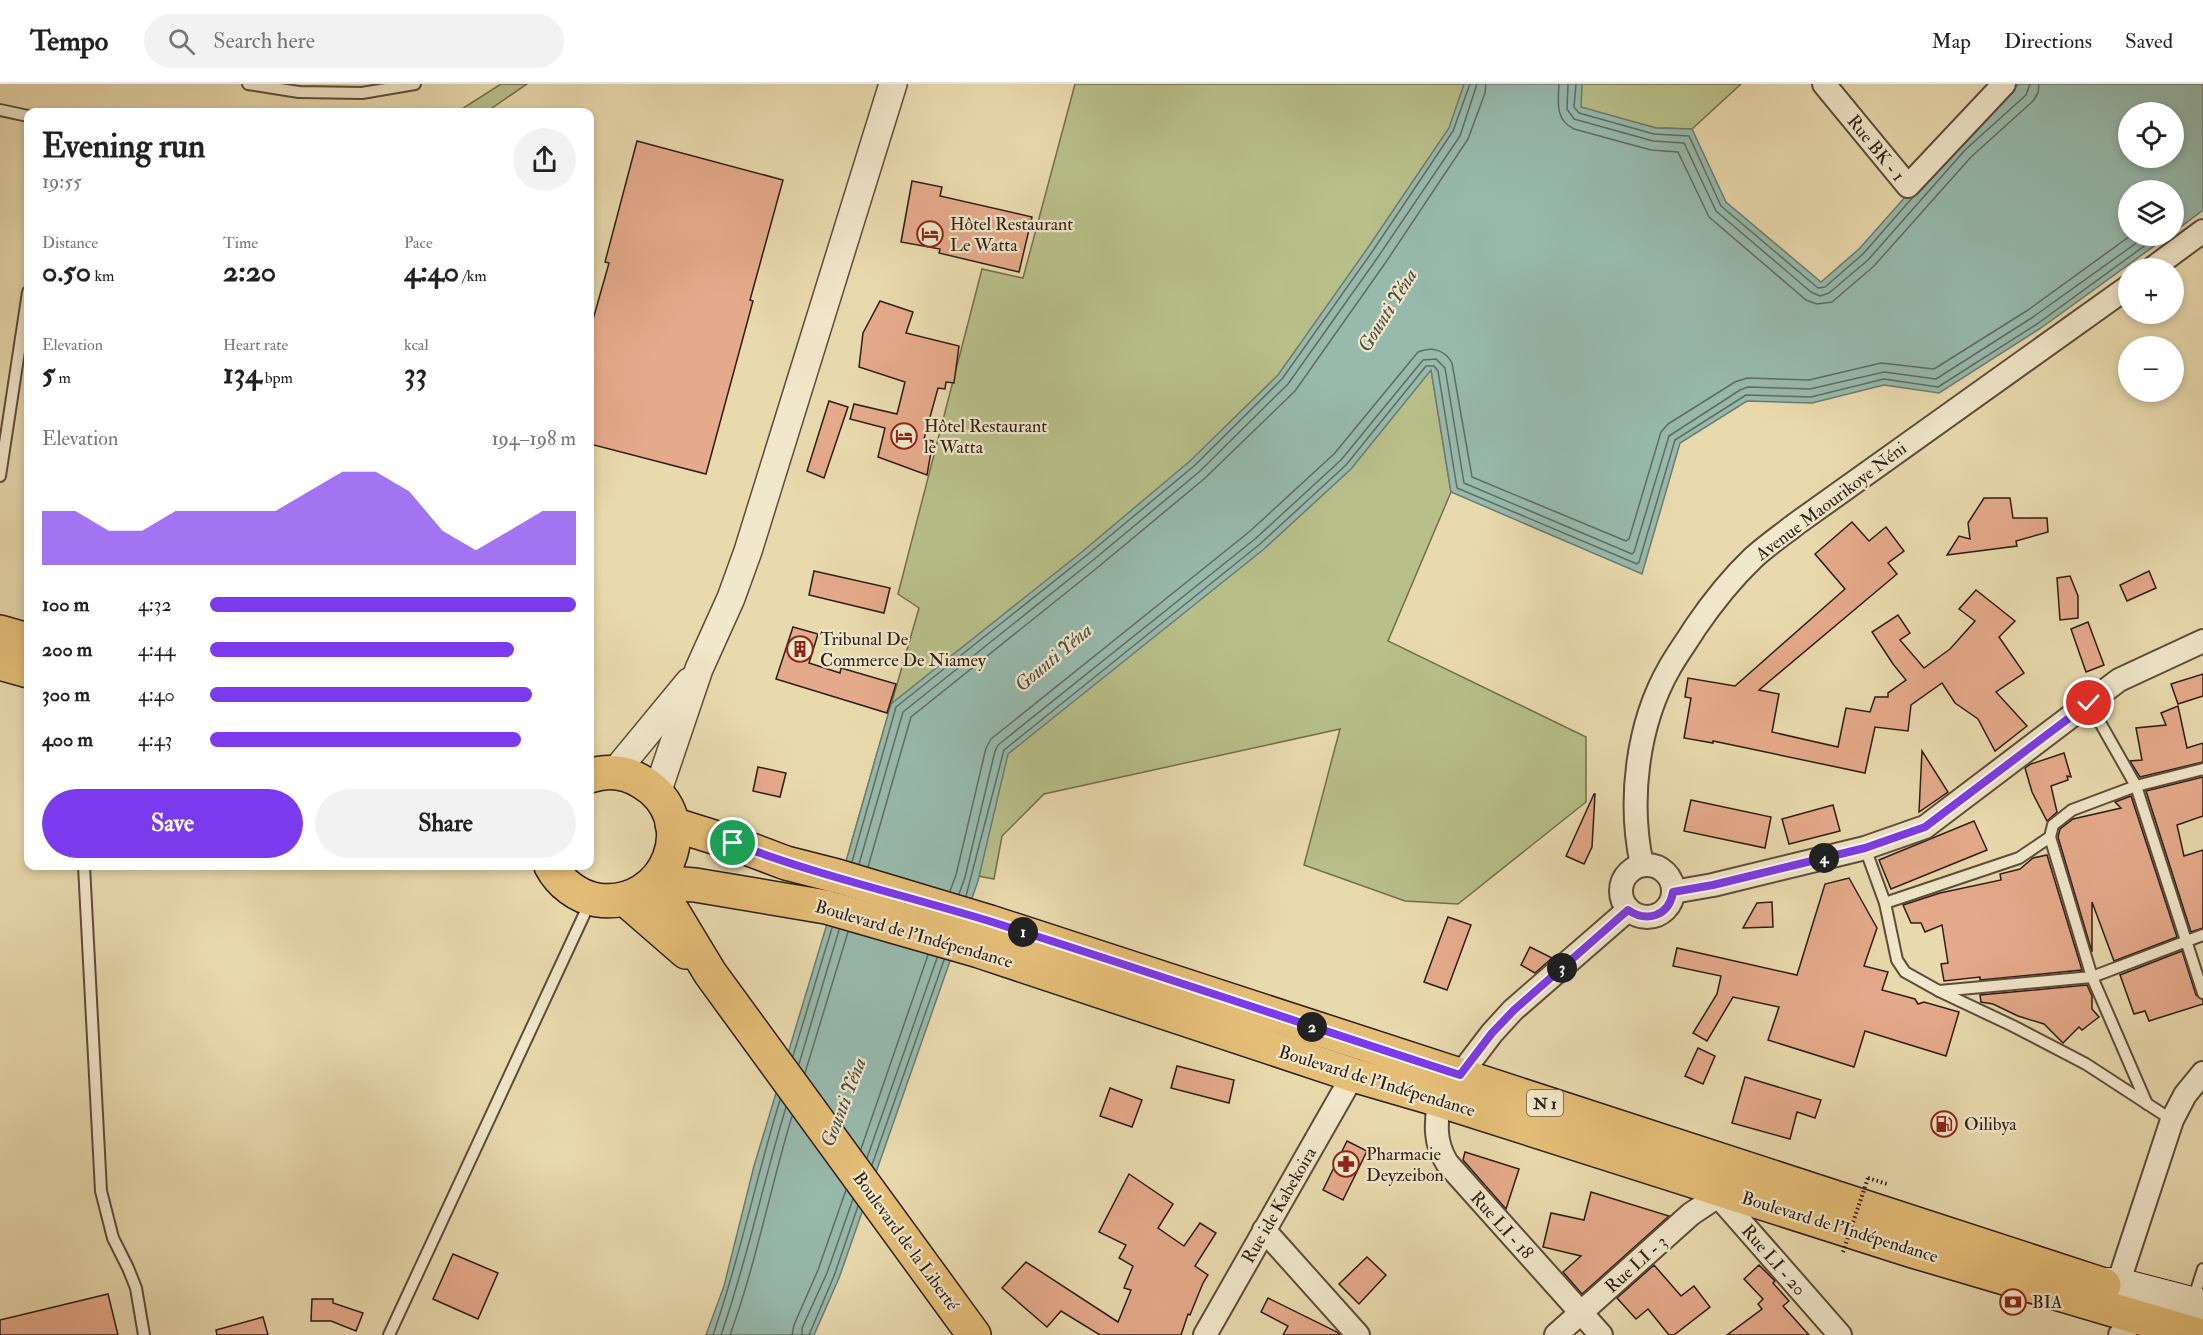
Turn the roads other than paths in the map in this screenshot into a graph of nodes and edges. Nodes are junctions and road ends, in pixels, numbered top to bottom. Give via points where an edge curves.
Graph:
1 (248, 84) edge
2 (415, 84) edge
3 (893, 84) edge
4 (1824, 84) edge
5 (2004, 84) edge
6 (0, 110) edge
7 (24, 115) edge
8 (2203, 231) edge
9 (2167, 258) edge
10 (2118, 294) edge
11 (24, 318) edge
12 (0, 471) edge
13 (0, 476) edge
14 (0, 632) edge
15 (24, 639) edge
16 (2203, 641) edge
17 (0, 663) edge
18 (699, 669) junction
19 (24, 670) edge
20 (2089, 703) junction
21 (2203, 769) edge
22 (602, 774) edge
23 (2136, 786) junction
24 (657, 793) junction
25 (672, 824) junction
26 (2050, 837) junction
27 (1865, 848) junction
28 (1642, 866) junction
29 (84, 870) edge
30 (554, 870) edge
31 (655, 882) junction
32 (1673, 892) junction
33 (592, 899) junction
34 (625, 899) junction
35 (1885, 903) junction
36 (1628, 910) junction
37 (2203, 935) edge
38 (985, 936) junction
39 (2185, 941) junction
40 (710, 973) junction
41 (2092, 977) junction
42 (1939, 991) junction
43 (2203, 993) edge
44 (2203, 1073) edge
45 (1353, 1075) junction
46 (1460, 1075) junction
47 (1439, 1100) junction
48 (2146, 1104) junction
49 (2172, 1120) junction
50 (1727, 1196) junction
51 (1264, 1230) junction
52 (2203, 1269) edge
53 (2103, 1291) junction
54 (1581, 1313) junction
55 (2173, 1321) edge
56 (144, 1335) edge
57 (389, 1335) edge
58 (974, 1335) edge
59 (1205, 1335) edge
60 (1358, 1335) edge
61 (1556, 1335) edge
62 (1600, 1335) edge
63 (1840, 1335) edge

1 - 2 lane via 299,92 341,93
3 - 18 street via 748,551
4 - 5 street, Rue BK - 1 via 1908,186
6 - 7 lane
8 - 9 street
10 - 28 street, Avenue Maourikoye Néni via 1796,524 1753,557 1713,602 1669,668 1650,714 1640,752 1636,797 1636,837
11 - 12 lane
12 - 13 lane
14 - 15 main road
16 - 20 street via 2119,680
17 - 19 main road
18 - 22 street
18 - 24 street
20 - 23 lane
20 - 27 street via 1925,827
21 - 23 lane
22 - 24 main road via 637,779
23 - 26 lane via 2072,810 2054,825
23 - 39 lane
24 - 25 main road
25 - 31 main road via 671,855
25 - 38 main road, Boulevard de l'Indépendance via 837,876
26 - 35 lane via 2019,858
26 - 41 lane
27 - 32 street
27 - 35 lane
28 - 32 street via 1658,867 1665,872
28 - 36 street via 1623,880 1621,895
29 - 56 lane via 101,1191 113,1238 136,1288
30 - 33 main road via 576,893
31 - 34 main road
31 - 38 main road, Boulevard de l'Indépendance via 695,885
31 - 40 main road, Boulevard de la Liberté
32 - 36 street via 1672,901 1660,914 1643,918
33 - 34 main road
33 - 57 lane
34 - 40 main road, Boulevard de la Liberté
35 - 42 lane via 1897,960 1905,972
36 - 46 street via 1514,1010
37 - 39 lane
38 - 45 main road, Boulevard de l'Indépendance
38 - 46 main road, Boulevard de l'Indépendance / N 1
39 - 41 lane
39 - 43 lane
40 - 58 main road, Boulevard de la Liberté
41 - 42 lane
41 - 48 lane
42 - 48 lane via 2086,1064
44 - 49 street
45 - 47 main road, Boulevard de l'Indépendance
45 - 51 street, Rue ide Kabekoira
46 - 53 main road, Boulevard de l'Indépendance / N 1
47 - 50 main road, Boulevard de l'Indépendance
47 - 54 street, Rue LI - 18 via 1437,1142 1444,1158
48 - 49 lane
49 - 53 street
50 - 53 main road, Boulevard de l'Indépendance
50 - 54 street, Rue LI - 3 via 1691,1214
50 - 63 street, Rue LI - 20
51 - 59 street, Rue ide Kabekoira
51 - 60 street
52 - 55 lane
53 - 55 main road, Boulevard de l'Indépendance
53 - 55 main road, Boulevard de l'Indépendance
54 - 61 street, Rue LI - 3
54 - 62 street, Rue LI - 18

